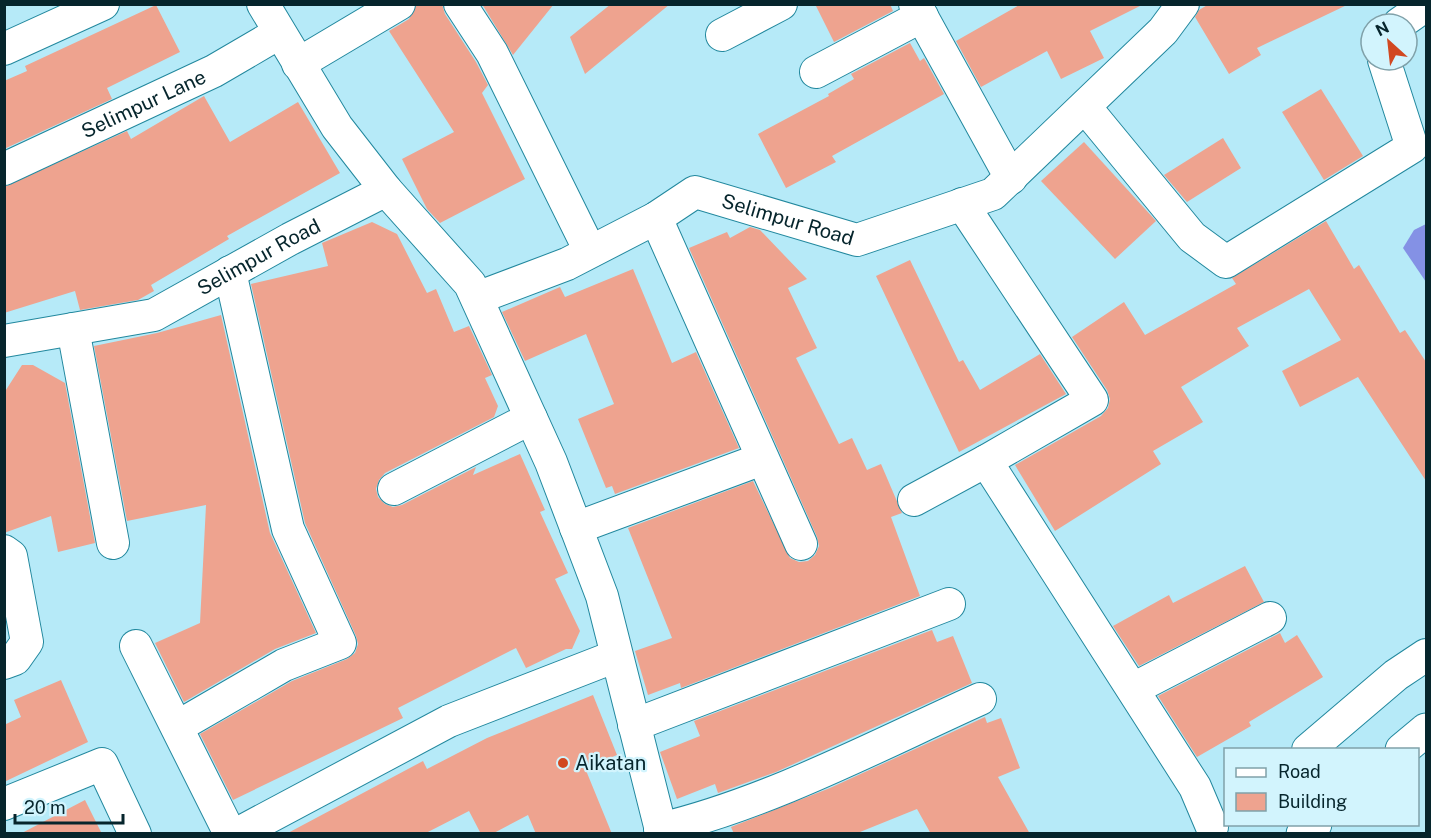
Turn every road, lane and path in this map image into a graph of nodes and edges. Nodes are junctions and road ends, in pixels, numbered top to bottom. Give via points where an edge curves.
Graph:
1 (103, 4) edge
2 (263, 4) edge
3 (399, 4) edge
4 (460, 4) edge
5 (781, 4) edge
6 (1184, 4) edge
7 (918, 10) edge
8 (279, 33) junction
9 (722, 35) dead end
10 (4, 49) edge
11 (298, 64) junction
12 (816, 72) dead end
13 (1388, 72) edge
14 (1085, 107) junction
15 (4, 169) edge
16 (1011, 178) junction
17 (386, 190) junction
18 (963, 204) junction
19 (656, 218) junction
20 (590, 251) junction
21 (230, 272) junction
22 (474, 291) junction
23 (73, 329) junction
24 (4, 341) edge
25 (531, 418) junction
26 (762, 459) junction
27 (986, 461) junction
28 (394, 489) dead end
29 (914, 500) dead end
30 (576, 528) junction
31 (113, 543) dead end
32 (801, 544) dead end
33 (4, 551) edge
34 (950, 604) dead end
35 (1270, 618) dead end
36 (136, 646) dead end
37 (1426, 655) edge
38 (616, 656) junction
39 (4, 663) edge
40 (1133, 689) junction
41 (980, 699) dead end
42 (634, 725) junction
43 (177, 726) junction
44 (1426, 730) edge
45 (1310, 748) edge
46 (1404, 748) edge
47 (4, 804) edge
48 (1213, 825) edge
49 (661, 831) edge
50 (135, 834) edge
51 (230, 834) edge
52 (237, 834) edge

1 - 10 street
2 - 8 street
3 - 11 street
4 - 20 street via 492,53
5 - 9 street
6 - 14 street, Selimpur Road via 1163,31
7 - 12 street
7 - 16 street
8 - 11 street
8 - 15 street, Selimpur Lane via 214,71
11 - 17 street via 337,127
13 - 14 street via 1412,147 1226,262 1192,237
14 - 16 street, Selimpur Road
16 - 18 street, Selimpur Road via 993,194
17 - 21 street, Selimpur Road
17 - 22 street
18 - 19 street, Selimpur Road via 856,240 695,192
18 - 27 street via 1092,400
19 - 20 street, Selimpur Road
19 - 26 street
20 - 22 street, Selimpur Road via 567,264
21 - 23 street, Selimpur Road via 154,315
21 - 43 street via 288,529 340,643 284,665
22 - 25 street
23 - 24 street, Selimpur Road
23 - 31 street
25 - 28 street
25 - 30 street
26 - 30 street
26 - 32 street
27 - 29 street
27 - 40 street
30 - 38 street via 602,596
33 - 39 street via 11,556 27,642 15,659
34 - 42 street
35 - 40 street
36 - 43 street
37 - 45 street via 1396,675
38 - 42 street
38 - 52 street via 449,721
40 - 48 street via 1195,787
41 - 49 street via 764,795
42 - 49 street
43 - 51 street
44 - 46 main road
47 - 50 street via 102,764

